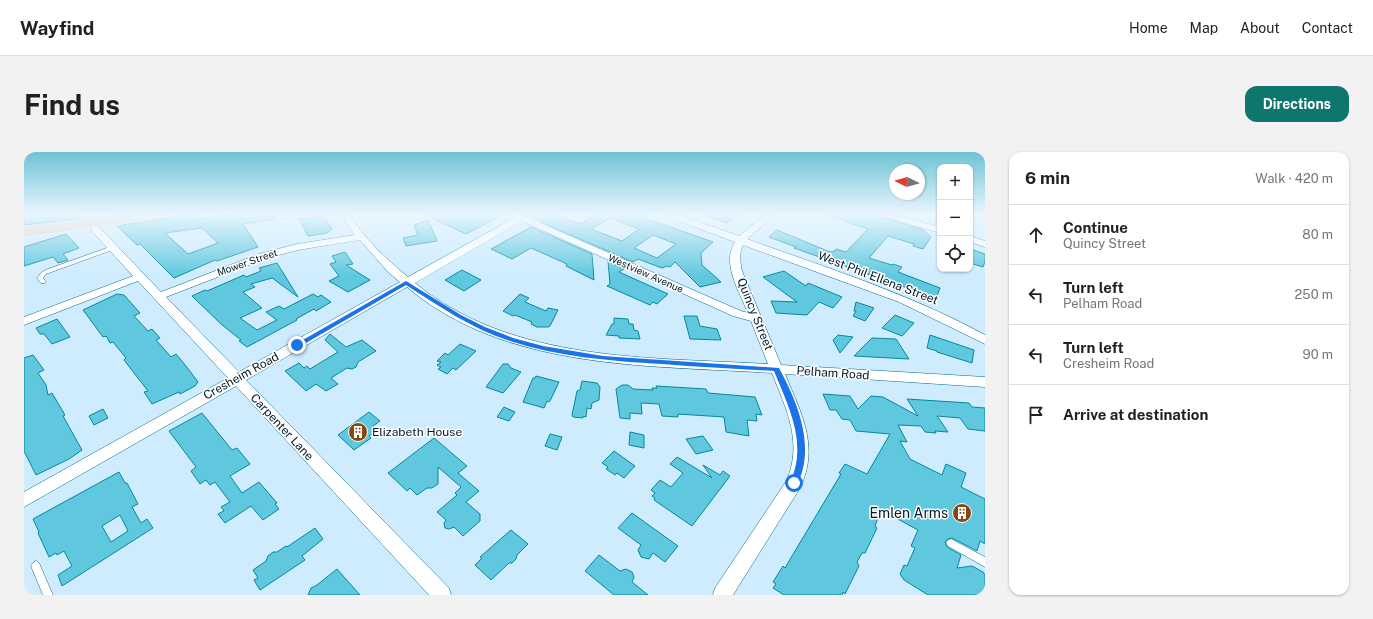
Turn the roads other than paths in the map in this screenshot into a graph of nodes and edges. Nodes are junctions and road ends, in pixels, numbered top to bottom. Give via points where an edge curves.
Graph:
1 (100, 235) edge
2 (486, 235) edge
3 (562, 235) edge
4 (726, 235) edge
5 (747, 235) edge
6 (362, 237) joint
7 (741, 240) junction
8 (973, 240) edge
9 (985, 244) edge
10 (113, 248) junction
11 (140, 276) junction
12 (43, 282) dead end
13 (406, 283) junction
14 (159, 296) junction
15 (757, 319) junction
16 (24, 321) edge
17 (985, 340) edge
18 (777, 369) junction
19 (237, 378) junction
20 (985, 382) edge
21 (24, 499) edge
22 (951, 543) dead end
23 (985, 562) edge
24 (36, 566) dead end
25 (48, 595) edge
26 (442, 595) edge
27 (722, 595) edge

1 - 10 street, Carpenter Lane
2 - 13 street, Cresheim Road
3 - 15 street, Westview Avenue via 737,314
4 - 7 street, West Phil Ellena Street
5 - 7 street, Quincy Street
6 - 13 street, Pelham Road
6 - 14 street, Mower Street via 297,247 263,256
7 - 15 street, Quincy Street via 735,249 734,259
7 - 17 street, West Phil Ellena Street via 915,306
8 - 9 street
10 - 11 street, Carpenter Lane
10 - 12 lane via 50,270 41,275
11 - 14 street, Carpenter Lane
11 - 16 street
13 - 18 street, Pelham Road via 482,328 511,340 543,348 603,358
13 - 19 street, Cresheim Road
14 - 19 street, Carpenter Lane
15 - 18 street, Quincy Street
18 - 20 street, Pelham Road
18 - 27 street, Quincy Street via 801,436 802,455 798,474
19 - 21 street, Cresheim Road
19 - 26 street, Carpenter Lane
22 - 23 lane
24 - 25 lane

